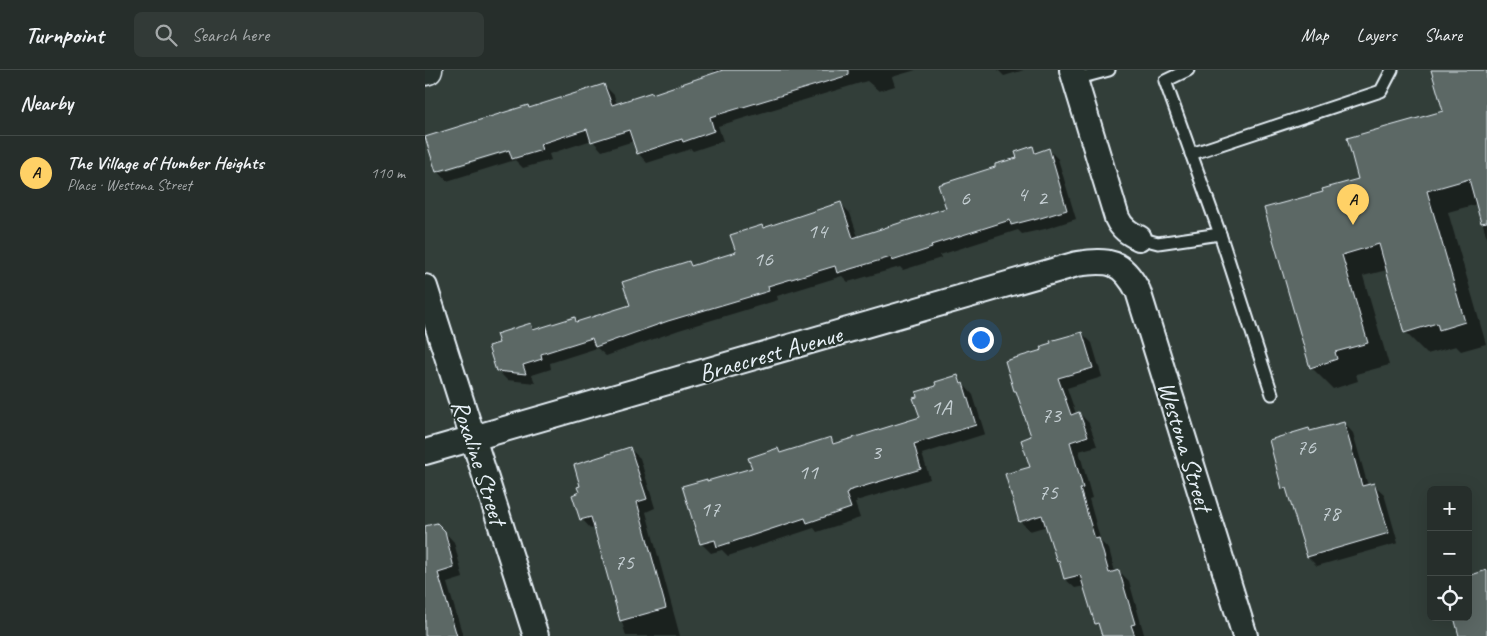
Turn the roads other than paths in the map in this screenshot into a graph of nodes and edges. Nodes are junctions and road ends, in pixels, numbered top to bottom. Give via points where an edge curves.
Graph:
1 (1109, 70) edge
2 (1188, 70) edge
3 (1392, 70) edge
4 (1073, 74) edge
5 (1191, 154) junction
6 (1219, 234) junction
7 (1139, 238) joint
8 (1116, 264) joint
9 (425, 287) edge
10 (1272, 394) dead end
11 (472, 438) junction
12 (425, 452) edge
13 (536, 636) edge
14 (1245, 636) edge

1 - 4 lane
2 - 5 lane via 1165,81
3 - 5 lane via 1381,91
4 - 7 street via 1117,218 1127,232
5 - 6 lane
6 - 7 lane via 1158,243
6 - 10 lane
8 - 11 street, Braecrest Avenue via 1097,261 1077,264
8 - 14 street, Westona Street via 1130,276 1139,291
9 - 11 street, Roxaline Street
11 - 12 street, Braecrest Avenue
11 - 13 street, Roxaline Street

